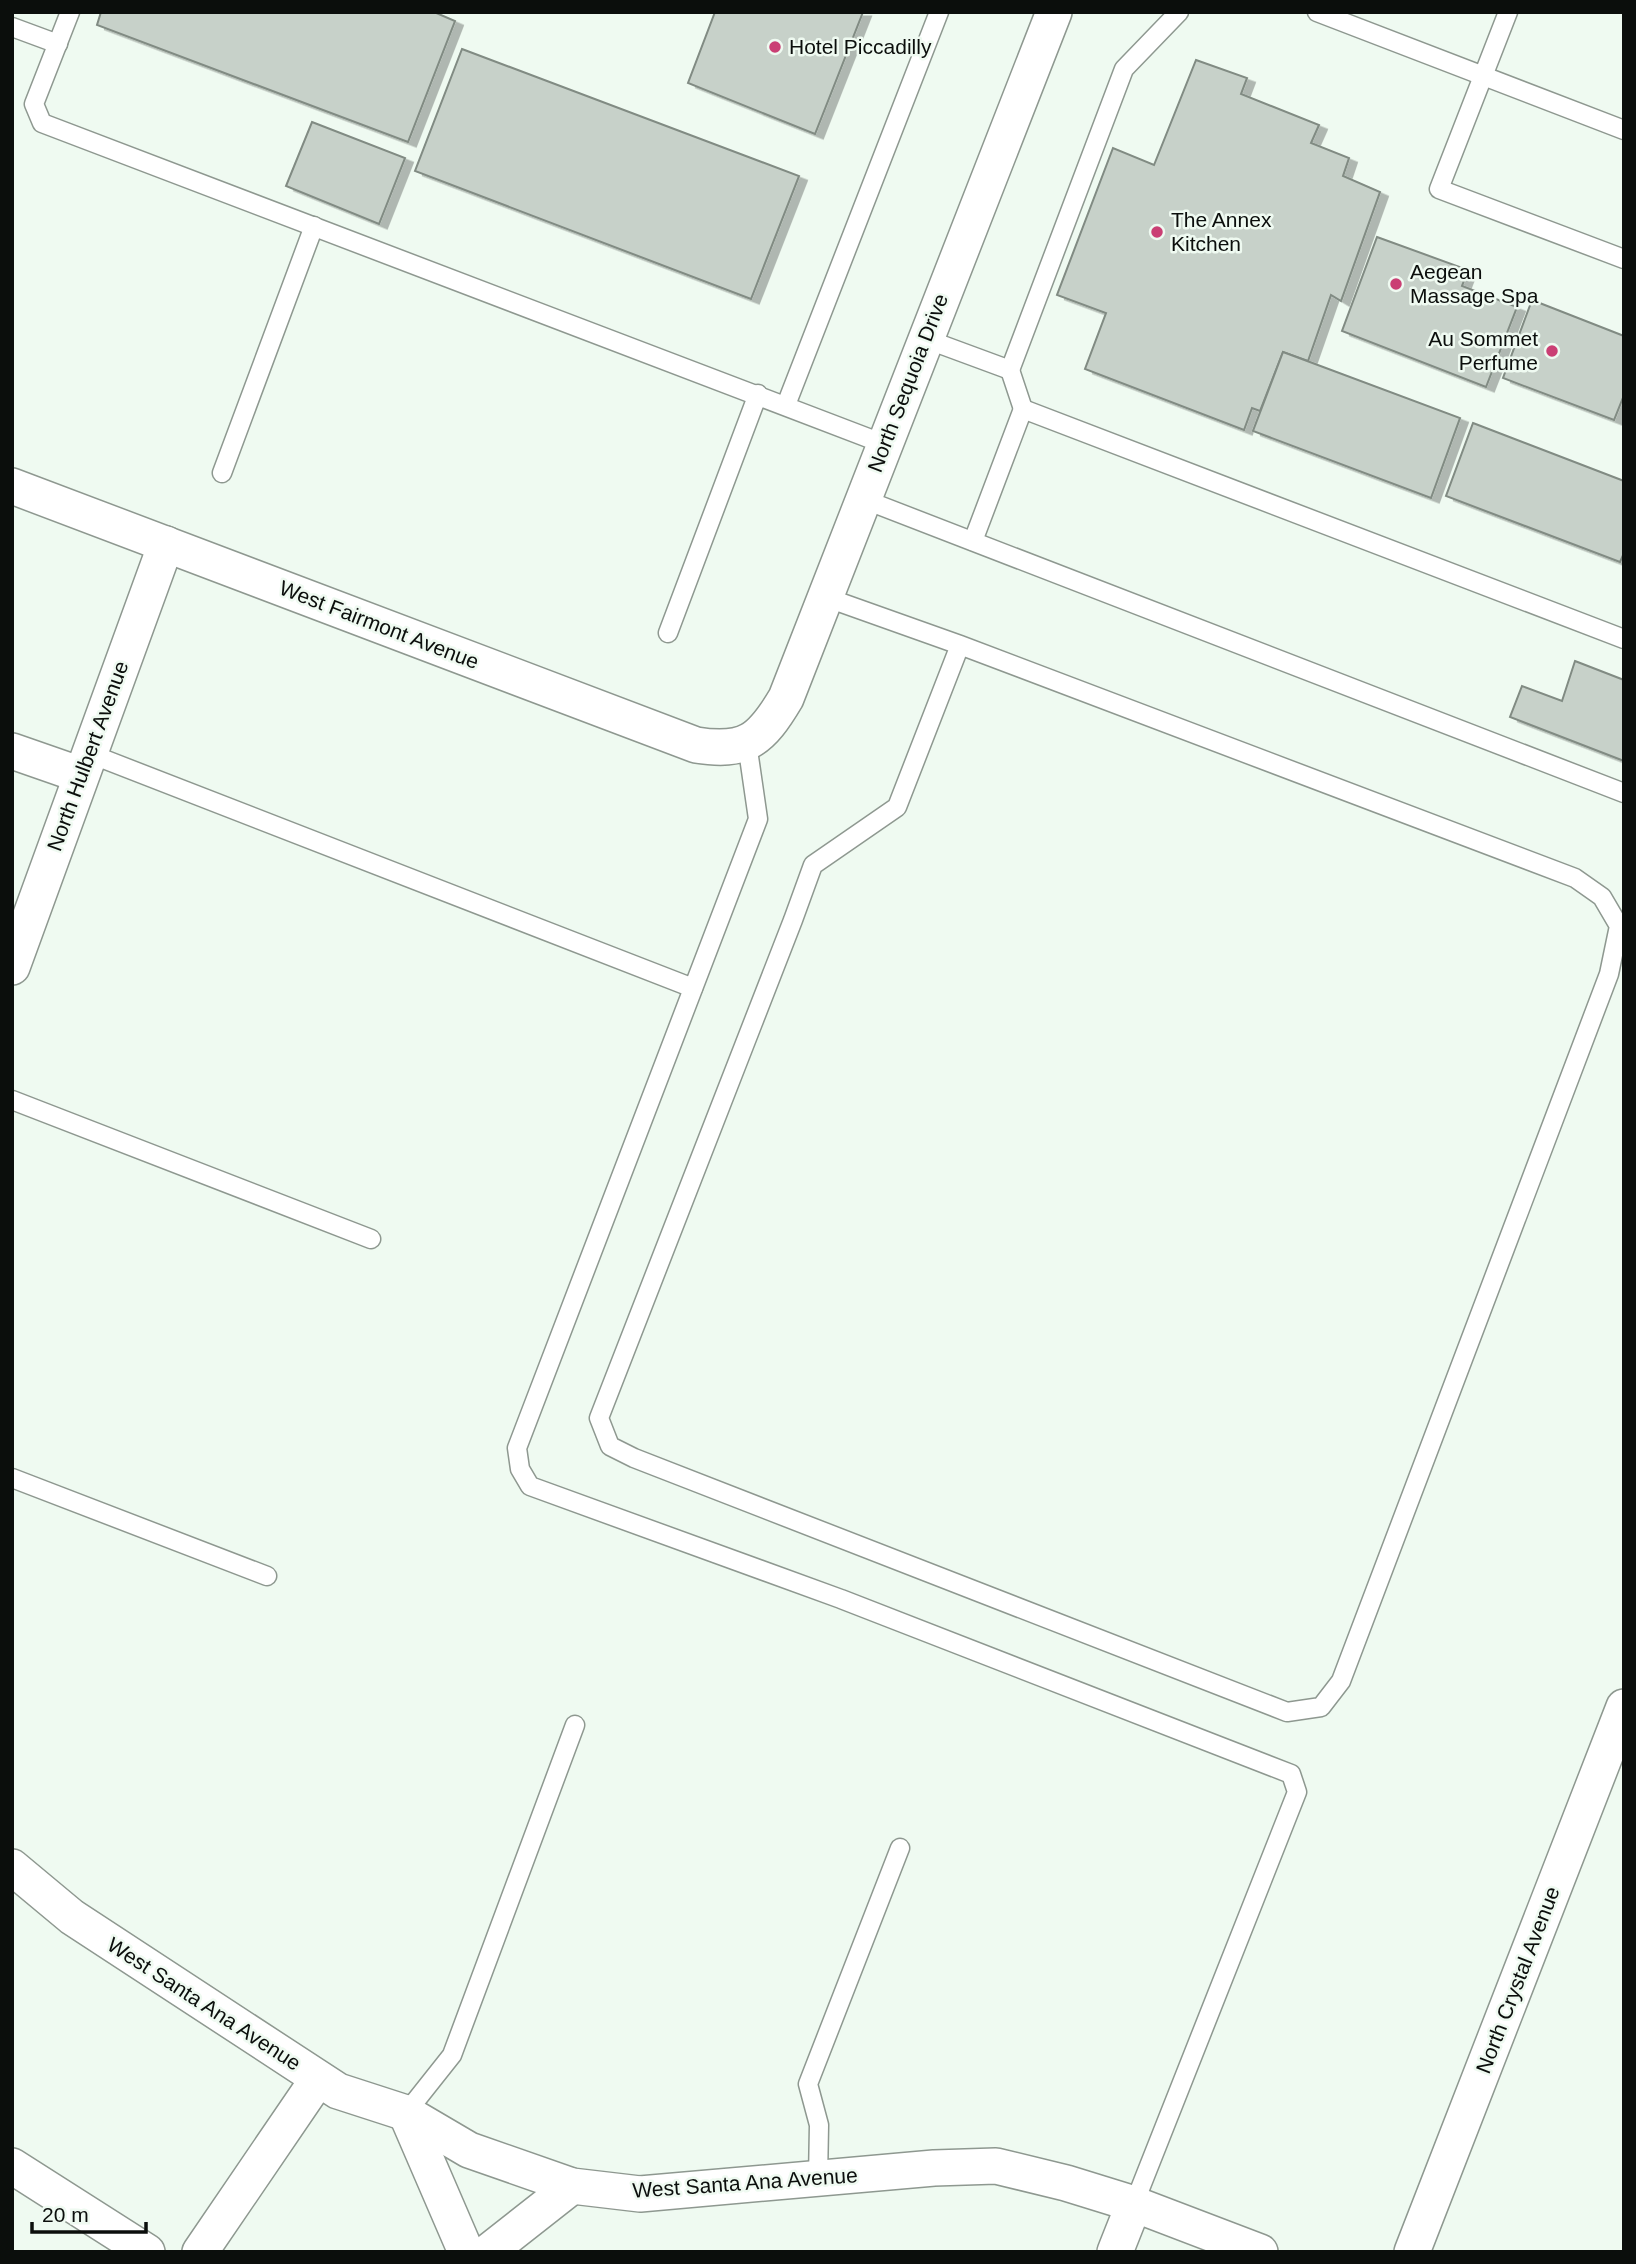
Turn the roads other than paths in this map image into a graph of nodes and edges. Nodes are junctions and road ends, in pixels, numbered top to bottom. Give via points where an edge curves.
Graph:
1 (70, 12) edge
2 (939, 12) edge
3 (1054, 12) edge
4 (1179, 12) edge
5 (1317, 12) edge
6 (1508, 12) edge
7 (12, 27) edge
8 (58, 44) junction
9 (1483, 76) junction
10 (1624, 130) edge
11 (314, 226) junction
12 (1624, 259) edge
13 (926, 339) junction
14 (1010, 370) junction
15 (758, 394) junction
16 (786, 405) junction
17 (1023, 409) junction
18 (884, 444) junction
19 (222, 473) dead end
20 (12, 486) edge
21 (863, 499) junction
22 (973, 541) junction
23 (166, 544) junction
24 (825, 597) junction
25 (668, 633) dead end
26 (1624, 639) edge
27 (960, 645) junction
28 (747, 743) junction
29 (12, 751) edge
30 (85, 764) junction
31 (1624, 793) edge
32 (12, 967) edge
33 (693, 988) junction
34 (12, 1100) edge
35 (371, 1239) dead end
36 (12, 1478) edge
37 (267, 1576) dead end
38 (1624, 1707) edge
39 (575, 1725) dead end
40 (1610, 1786) edge
41 (900, 1848) dead end
42 (12, 1867) edge
43 (318, 2079) junction
44 (406, 2113) junction
45 (12, 2166) edge
46 (818, 2179) junction
47 (572, 2186) junction
48 (1134, 2204) junction
49 (147, 2252) edge
50 (200, 2252) edge
51 (466, 2252) edge
52 (488, 2252) edge
53 (1115, 2252) edge
54 (1260, 2252) edge
55 (1412, 2252) edge

1 - 8 lane
2 - 16 lane
3 - 13 street, North Sequoia Drive
4 - 14 lane via 1124,69
5 - 9 lane
6 - 9 lane
7 - 8 lane
8 - 11 lane via 34,104 42,123
9 - 10 lane
9 - 12 lane via 1439,188
11 - 15 lane
11 - 19 lane
13 - 14 lane
13 - 18 street, North Sequoia Drive
14 - 17 lane
15 - 16 lane
15 - 25 lane
16 - 18 lane
17 - 22 lane
17 - 26 lane
18 - 21 street, North Sequoia Drive
20 - 23 street, West Fairmont Avenue
21 - 22 lane
21 - 24 street, North Sequoia Drive
22 - 31 lane
23 - 28 street, West Fairmont Avenue via 696,745 720,749
23 - 30 street, North Hulbert Avenue
24 - 27 lane
24 - 28 street, North Sequoia Drive via 786,698 770,725
27 - 27 lane via 1575,878 1602,897 1619,926 1609,974 1356,1641 1340,1681 1321,1707 1287,1713 634,1458 610,1446 599,1418 813,865 897,807
28 - 33 lane via 758,819
29 - 30 street
30 - 32 street, North Hulbert Avenue
30 - 33 lane
33 - 48 lane via 517,1448 520,1468 530,1486 841,1599 1290,1774 1297,1792
34 - 35 lane
36 - 37 lane
38 - 40 street, North Crystal Avenue
39 - 44 lane via 452,2055
40 - 55 street, North Crystal Avenue
41 - 46 lane via 808,2084 819,2125
42 - 43 street, West Santa Ana Avenue via 72,1917
43 - 44 street, West Santa Ana Avenue via 338,2091
43 - 50 street
44 - 47 street, West Santa Ana Avenue via 469,2150
44 - 51 street
45 - 49 street
46 - 47 street, West Santa Ana Avenue via 640,2194
46 - 48 street, West Santa Ana Avenue via 996,2166
47 - 52 street
48 - 53 street
48 - 54 street, West Santa Ana Avenue

